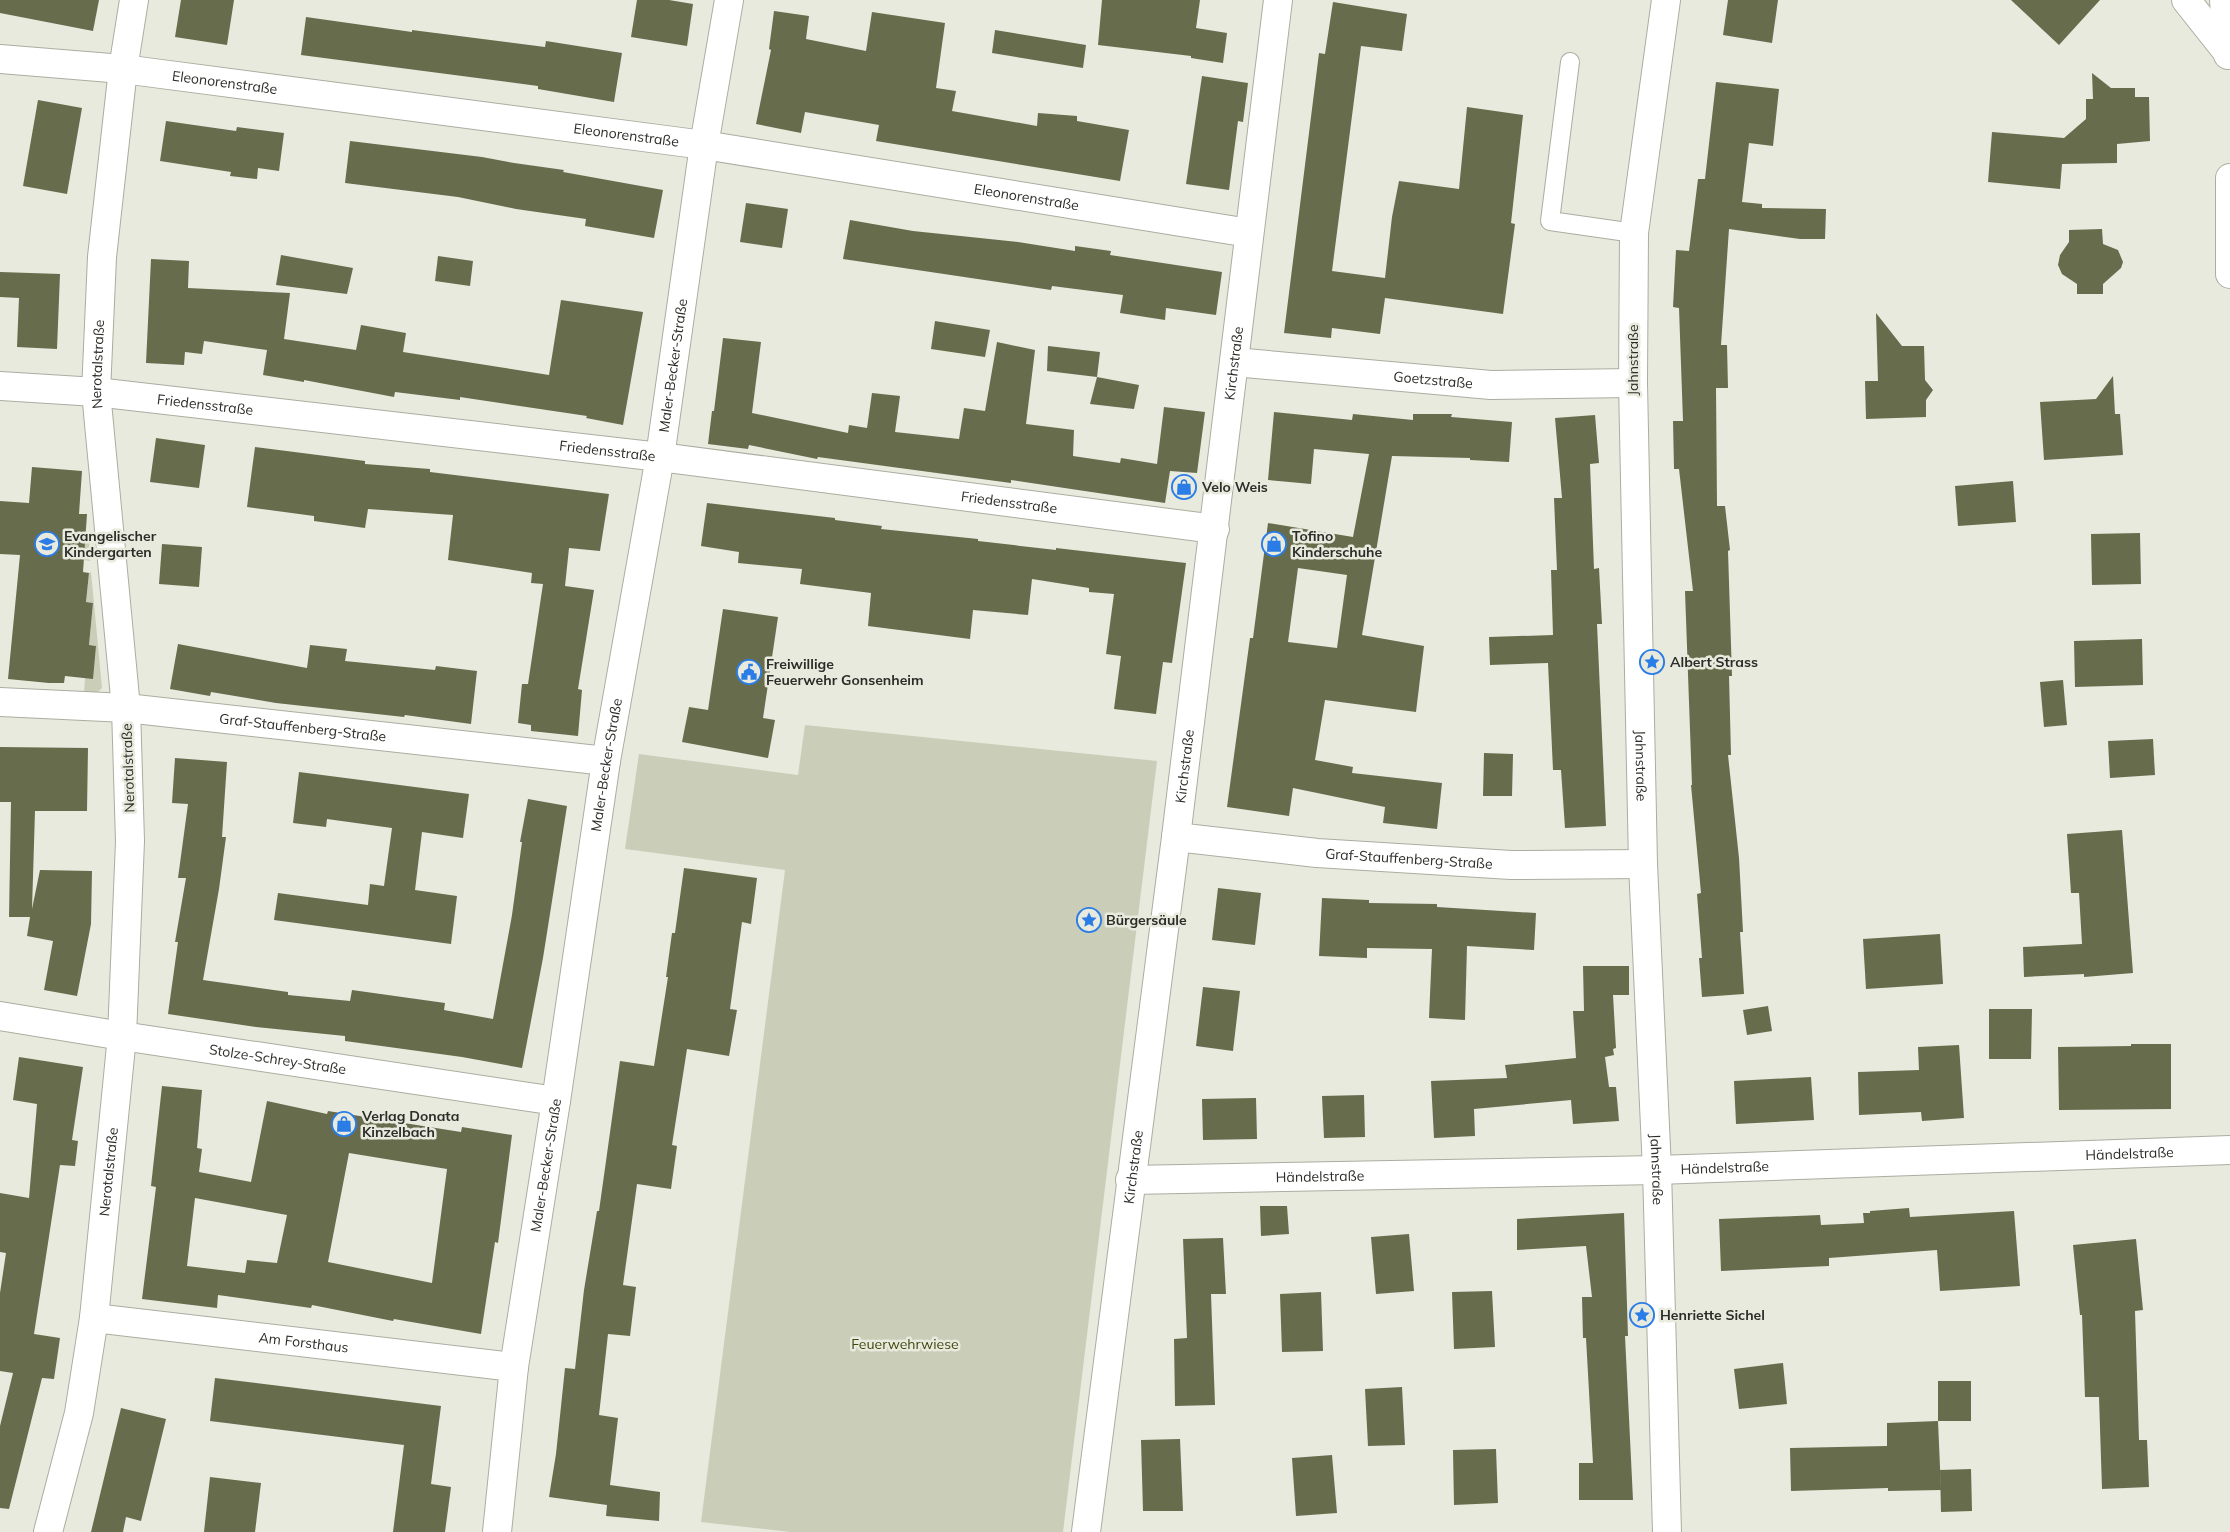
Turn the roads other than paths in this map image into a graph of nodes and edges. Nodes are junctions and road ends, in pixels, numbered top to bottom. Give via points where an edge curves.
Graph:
1 (134, 0) edge
2 (729, 0) edge
3 (1278, 0) edge
4 (1666, 0) edge
5 (2186, 0) edge
6 (2224, 0) edge
7 (2229, 58) edge
8 (0, 59) edge
9 (1570, 62) dead end
10 (123, 69) junction
11 (704, 145) junction
12 (2230, 178) edge
13 (1249, 233) junction
14 (1634, 233) junction
15 (2230, 274) edge
16 (1234, 362) junction
17 (1633, 382) junction
18 (0, 386) edge
19 (96, 392) junction
20 (660, 456) junction
21 (1215, 529) junction
22 (0, 702) edge
23 (126, 708) junction
24 (606, 761) junction
25 (1176, 837) junction
26 (1643, 864) junction
27 (0, 1016) edge
28 (122, 1036) junction
29 (556, 1101) junction
30 (2230, 1150) edge
31 (1657, 1170) junction
32 (1130, 1180) junction
33 (94, 1318) junction
34 (514, 1367) junction
35 (48, 1532) edge
36 (497, 1532) edge
37 (1086, 1532) edge
38 (1667, 1532) edge

1 - 10 street, Nerotalstraße
2 - 11 street, Maler-Becker-Straße
3 - 13 street, Kirchstraße
4 - 14 street, Jahnstraße
5 - 7 street
6 - 7 street
8 - 10 street, Eleonorenstraße
9 - 14 lane via 1550,220
10 - 11 street, Eleonorenstraße
10 - 19 street, Nerotalstraße via 102,257
11 - 13 street, Eleonorenstraße
11 - 20 street, Maler-Becker-Straße
12 - 15 street
13 - 16 street, Kirchstraße
14 - 17 street, Jahnstraße
16 - 17 street, Goetzstraße via 1491,385
16 - 21 street, Kirchstraße
17 - 26 street, Jahnstraße
18 - 19 street, Friedensstraße
19 - 20 street, Friedensstraße
19 - 23 street, Nerotalstraße
20 - 21 street, Friedensstraße
20 - 24 street, Maler-Becker-Straße
21 - 25 street, Kirchstraße
22 - 23 street, Graf-Stauffenberg-Straße
23 - 24 street, Graf-Stauffenberg-Straße
23 - 28 street, Nerotalstraße via 130,841
24 - 29 street, Maler-Becker-Straße
25 - 26 street, Graf-Stauffenberg-Straße via 1317,853 1511,865
25 - 32 street, Kirchstraße
26 - 31 street, Jahnstraße
27 - 28 street, Stolze-Schrey-Straße
28 - 29 street, Stolze-Schrey-Straße
28 - 33 street, Nerotalstraße
29 - 34 street, Maler-Becker-Straße
30 - 31 street, Händelstraße
31 - 32 street, Händelstraße
31 - 38 street, Jahnstraße
32 - 37 street, Kirchstraße
33 - 34 street, Am Forsthaus
33 - 35 street, Nerotalstraße via 79,1413
34 - 36 street, Maler-Becker-Straße

